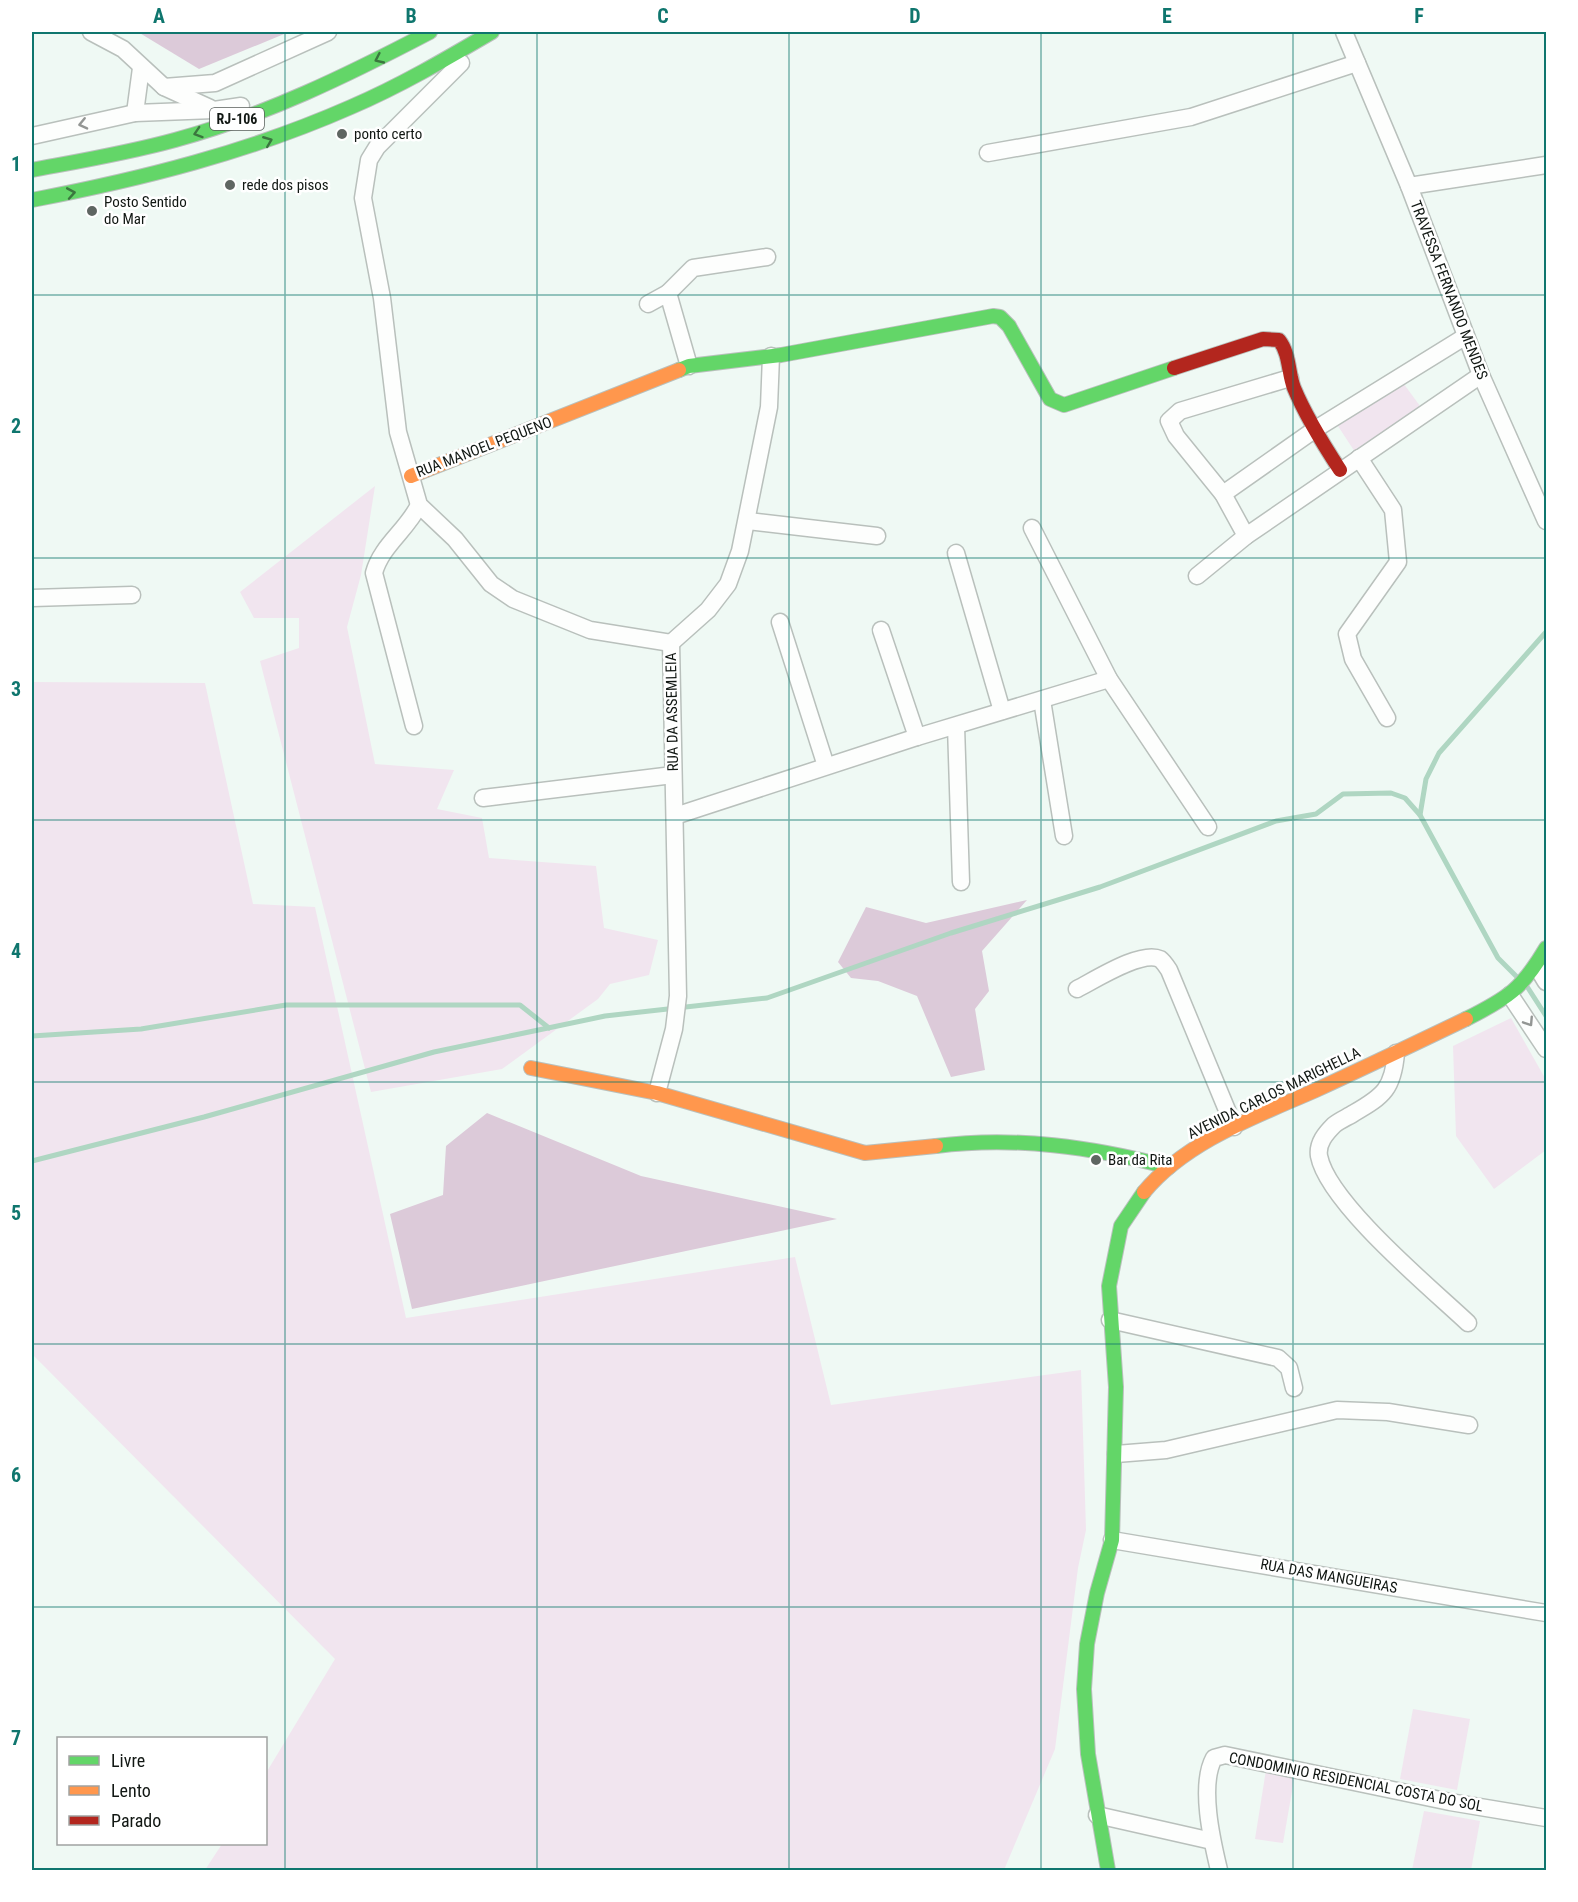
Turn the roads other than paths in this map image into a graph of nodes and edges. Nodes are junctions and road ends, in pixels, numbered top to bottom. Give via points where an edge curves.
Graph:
1 (91, 32) edge
2 (328, 32) edge
3 (430, 32) edge
4 (1344, 32) edge
5 (490, 33) edge
6 (1357, 63) junction
7 (141, 68) junction
8 (164, 87) junction
9 (287, 99) junction
10 (214, 110) junction
11 (135, 113) junction
12 (32, 136) edge
13 (988, 153) dead end
14 (1546, 165) edge
15 (32, 170) edge
16 (1409, 186) junction
17 (32, 200) edge
18 (767, 257) dead end
19 (668, 294) junction
20 (648, 304) dead end
21 (1466, 336) junction
22 (771, 356) junction
23 (689, 366) junction
24 (1481, 375) junction
25 (1290, 378) junction
26 (1314, 430) junction
27 (1359, 458) junction
28 (1340, 470) junction
29 (411, 477) junction
30 (1223, 494) junction
31 (419, 505) junction
32 (748, 521) junction
33 (1546, 521) edge
34 (1032, 528) dead end
35 (877, 536) dead end
36 (1246, 536) junction
37 (956, 552) dead end
38 (1197, 576) dead end
39 (132, 595) dead end
40 (32, 598) edge
41 (780, 622) dead end
42 (881, 630) dead end
43 (672, 643) junction
44 (1109, 679) junction
45 (1042, 700) junction
46 (1002, 711) junction
47 (1387, 718) dead end
48 (414, 726) dead end
49 (956, 726) junction
50 (917, 737) junction
51 (826, 766) junction
52 (673, 775) junction
53 (483, 798) dead end
54 (675, 816) junction
55 (1208, 827) dead end
56 (1064, 836) dead end
57 (960, 882) dead end
58 (1546, 948) edge
59 (1533, 972) junction
60 (1546, 982) edge
61 (1077, 989) dead end
62 (1513, 992) junction
63 (1546, 1050) edge
64 (1396, 1053) junction
65 (531, 1068) dead end
66 (657, 1092) junction
67 (1234, 1127) junction
68 (1169, 1167) junction
69 (1110, 1320) junction
70 (1468, 1323) dead end
71 (1294, 1388) dead end
72 (1469, 1425) dead end
73 (1116, 1454) junction
74 (1112, 1540) junction
75 (1546, 1613) edge
76 (1097, 1815) junction
77 (1546, 1818) edge
78 (1212, 1841) junction
79 (1108, 1870) edge
80 (1219, 1870) edge

1 - 7 street via 123,49
2 - 8 street via 214,82
3 -> 9 main road, RJ-106
4 - 6 street
17 -> 5 main road, RJ-106 via 167,173 245,150 397,86
5 - 29 street, RUA MANOEL PEQUENO via 389,132 369,160 363,198 382,298 398,432
6 - 13 street via 1191,117
6 - 16 street
7 - 8 street
7 - 11 street
8 - 10 street
9 - 10 street
9 -> 15 main road, RJ-106 via 196,134
10 - 11 street
11 -> 12 street
14 - 16 street, TRAVESSA FERNANDO MENDES
16 - 21 street, TRAVESSA FERNANDO MENDES
18 - 19 street via 693,268
19 - 20 street
19 - 23 street
21 - 24 street, TRAVESSA FERNANDO MENDES
21 - 26 street
22 - 23 main road, RUA MANOEL PEQUENO
22 - 25 main road, RUA MANOEL PEQUENO via 1000,317 1010,326 1050,399 1064,405 1263,339 1279,340 1284,345
22 - 32 street, RUA DA ASSEMLEIA via 769,407
23 - 29 main road, RUA MANOEL PEQUENO
24 - 27 street
24 - 33 street, TRAVESSA FERNANDO MENDES
25 - 26 main road
25 - 30 street via 1180,411 1169,420 1176,436
26 - 28 main road
26 - 30 street
27 - 28 street
27 - 47 street via 1393,510 1398,562 1347,634 1353,659
28 - 36 street
29 - 31 street
30 - 36 street
31 - 43 street via 455,539 491,584 513,599 590,630
31 - 48 street via 378,559 374,573
32 - 35 street
32 - 43 street, RUA DA ASSEMLEIA via 728,584 708,610
34 - 44 street
36 - 38 street
37 - 46 street
39 - 40 street
41 - 51 street
42 - 50 street
43 - 52 street, RUA DA ASSEMLEIA
44 - 45 street
44 - 55 street
45 - 46 street
45 - 56 street
46 - 49 street
49 - 50 street
49 - 57 street
50 - 51 street
51 - 54 street
52 - 53 street
52 - 54 street, RUA DA ASSEMLEIA
54 - 66 street, RUA DA ASSEMLEIA via 678,996 674,1029
58 - 59 main road, AVENIDA CARLOS MARIGHELLA
59 - 60 street
59 - 62 main road, AVENIDA CARLOS MARIGHELLA
61 - 67 street via 1135,960 1160,960 1169,970
62 -> 63 street
62 - 64 main road, AVENIDA CARLOS MARIGHELLA
64 - 67 main road, AVENIDA CARLOS MARIGHELLA
64 - 70 street via 1394,1077 1382,1094 1336,1123 1320,1140 1319,1155 1328,1178 1367,1228
65 - 66 main road
66 - 68 main road via 865,1153 981,1141 1015,1142 1137,1158
67 - 68 main road, AVENIDA CARLOS MARIGHELLA
68 - 69 main road, AVENIDA CARLOS MARIGHELLA via 1140,1195 1120,1226 1111,1265
69 - 71 street via 1278,1358 1289,1368
69 - 73 main road, AVENIDA CARLOS MARIGHELLA
72 - 73 street via 1388,1412 1337,1410 1166,1450
73 - 74 main road, AVENIDA CARLOS MARIGHELLA
74 - 75 street, RUA DAS MANGUEIRAS
74 - 76 main road, AVENIDA CARLOS MARIGHELLA via 1087,1644 1085,1678 1088,1754
76 - 78 street
76 - 79 main road, AVENIDA CARLOS MARIGHELLA
77 - 78 street, CONDOMINIO RESIDENCIAL COSTA DO SOL via 1225,1755 1214,1758 1209,1767
78 - 80 street, CONDOMINIO RESIDENCIAL COSTA DO SOL

